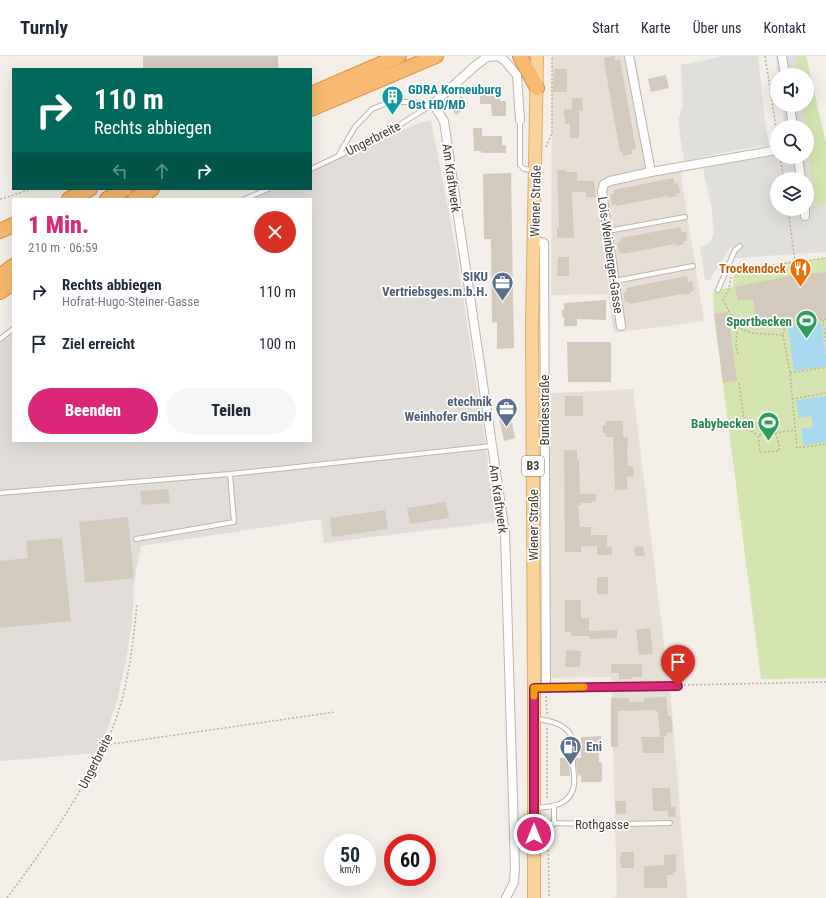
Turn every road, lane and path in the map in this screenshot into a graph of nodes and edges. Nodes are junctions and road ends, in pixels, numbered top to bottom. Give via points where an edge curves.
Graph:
1 (399, 56) edge
2 (436, 56) edge
3 (498, 56) edge
4 (520, 56) edge
5 (537, 56) edge
6 (552, 56) edge
7 (629, 56) edge
8 (765, 56) edge
9 (782, 56) edge
10 (784, 68) edge
11 (537, 88) junction
12 (312, 94) edge
13 (433, 104) junction
14 (312, 109) edge
15 (520, 120) joint
16 (775, 120) edge
17 (546, 147) dead end
18 (770, 151) edge
19 (338, 156) junction
20 (312, 169) edge
21 (535, 170) junction
22 (651, 172) junction
23 (28, 190) edge
24 (88, 190) edge
25 (123, 190) edge
26 (150, 190) edge
27 (266, 190) edge
28 (71, 198) edge
29 (109, 198) edge
30 (137, 198) edge
31 (247, 198) edge
32 (0, 199) edge
33 (789, 216) edge
34 (685, 217) dead end
35 (12, 225) edge
36 (0, 231) edge
37 (608, 231) junction
38 (740, 246) dead end
39 (826, 258) edge
40 (795, 262) junction
41 (693, 266) dead end
42 (12, 267) edge
43 (0, 276) edge
44 (615, 281) junction
45 (12, 284) edge
46 (718, 290) dead end
47 (0, 292) edge
48 (826, 319) edge
49 (823, 320) junction
50 (621, 326) dead end
51 (737, 327) junction
52 (12, 330) edge
53 (783, 335) junction
54 (0, 339) edge
55 (826, 343) edge
56 (738, 354) dead end
57 (826, 367) edge
58 (790, 373) junction
59 (739, 383) dead end
60 (826, 393) edge
61 (792, 398) junction
62 (795, 430) junction
63 (775, 433) junction
64 (758, 435) junction
65 (826, 444) edge
66 (492, 446) junction
67 (230, 474) junction
68 (0, 493) edge
69 (136, 539) dead end
70 (137, 605) dead end
71 (826, 682) edge
72 (678, 686) joint
73 (540, 688) junction
74 (335, 712) dead end
75 (534, 719) junction
76 (547, 720) junction
77 (106, 745) junction
78 (554, 807) junction
79 (534, 808) junction
80 (548, 808) junction
81 (534, 823) junction
82 (670, 823) dead end
83 (548, 824) junction
84 (554, 824) junction
85 (7, 898) edge
86 (506, 898) edge
87 (534, 898) edge
88 (549, 898) edge

1 - 12 highway
2 - 14 highway
3 - 13 street via 487,57
3 - 15 street via 517,75
4 - 11 highway
5 - 11 main road, Wiener Straße / B3
6 - 17 path via 552,134
7 - 22 street
8 - 16 path
9 - 10 street
11 - 21 main road, Wiener Straße / B3
13 - 19 lane, Ungerbreite via 383,136
13 - 19 lane via 390,102 372,108 355,127
13 - 66 street, Am Kraftwerk via 444,121
15 - 21 lane via 520,165 524,169
18 - 22 street, Lois-Weinberger-Gasse
19 - 20 lane, Ungerbreite
21 - 73 main road, Wiener Straße / B3
22 - 37 street, Lois-Weinberger-Gasse via 604,184 602,191
23 - 32 path
24 - 28 highway
25 - 29 highway
26 - 30 highway
27 - 31 lane
33 - 40 path
34 - 37 lane
35 - 36 highway
37 - 44 street, Lois-Weinberger-Gasse
38 - 46 lane via 735,250
39 - 40 path
40 - 51 path via 733,270 723,300
41 - 44 lane
42 - 43 highway
44 - 50 street, Lois-Weinberger-Gasse
45 - 47 highway
48 - 49 path
49 - 53 path via 785,326
49 - 55 path
51 - 53 path via 751,333
51 - 56 path
52 - 54 lane
53 - 58 path
57 - 58 path
58 - 61 path
59 - 64 path via 745,428
60 - 61 path
61 - 62 path
62 - 63 path
62 - 65 path via 797,448
63 - 64 path
63 - 64 path via 779,451 760,452
66 - 67 lane
66 - 86 street, Am Kraftwerk via 505,533 514,806 515,877
67 - 68 lane
67 - 69 lane via 234,522
70 - 77 path, Ungerbreite via 125,687
71 - 72 path
72 - 73 lane
73 - 75 main road, Wiener Straße / B3
73 - 76 path
74 - 77 path
75 - 76 lane
75 - 79 main road, Wiener Straße / B3
76 - 78 lane via 559,724 572,737 572,794
76 - 80 path
77 - 85 path, Ungerbreite via 38,857
78 - 80 lane
78 - 84 lane
79 - 80 lane
79 - 81 main road, Wiener Straße / B3
81 - 83 lane, Rothgasse
81 - 87 main road, Wiener Straße / B3
82 - 84 lane, Rothgasse
83 - 84 lane, Rothgasse
83 - 88 path

